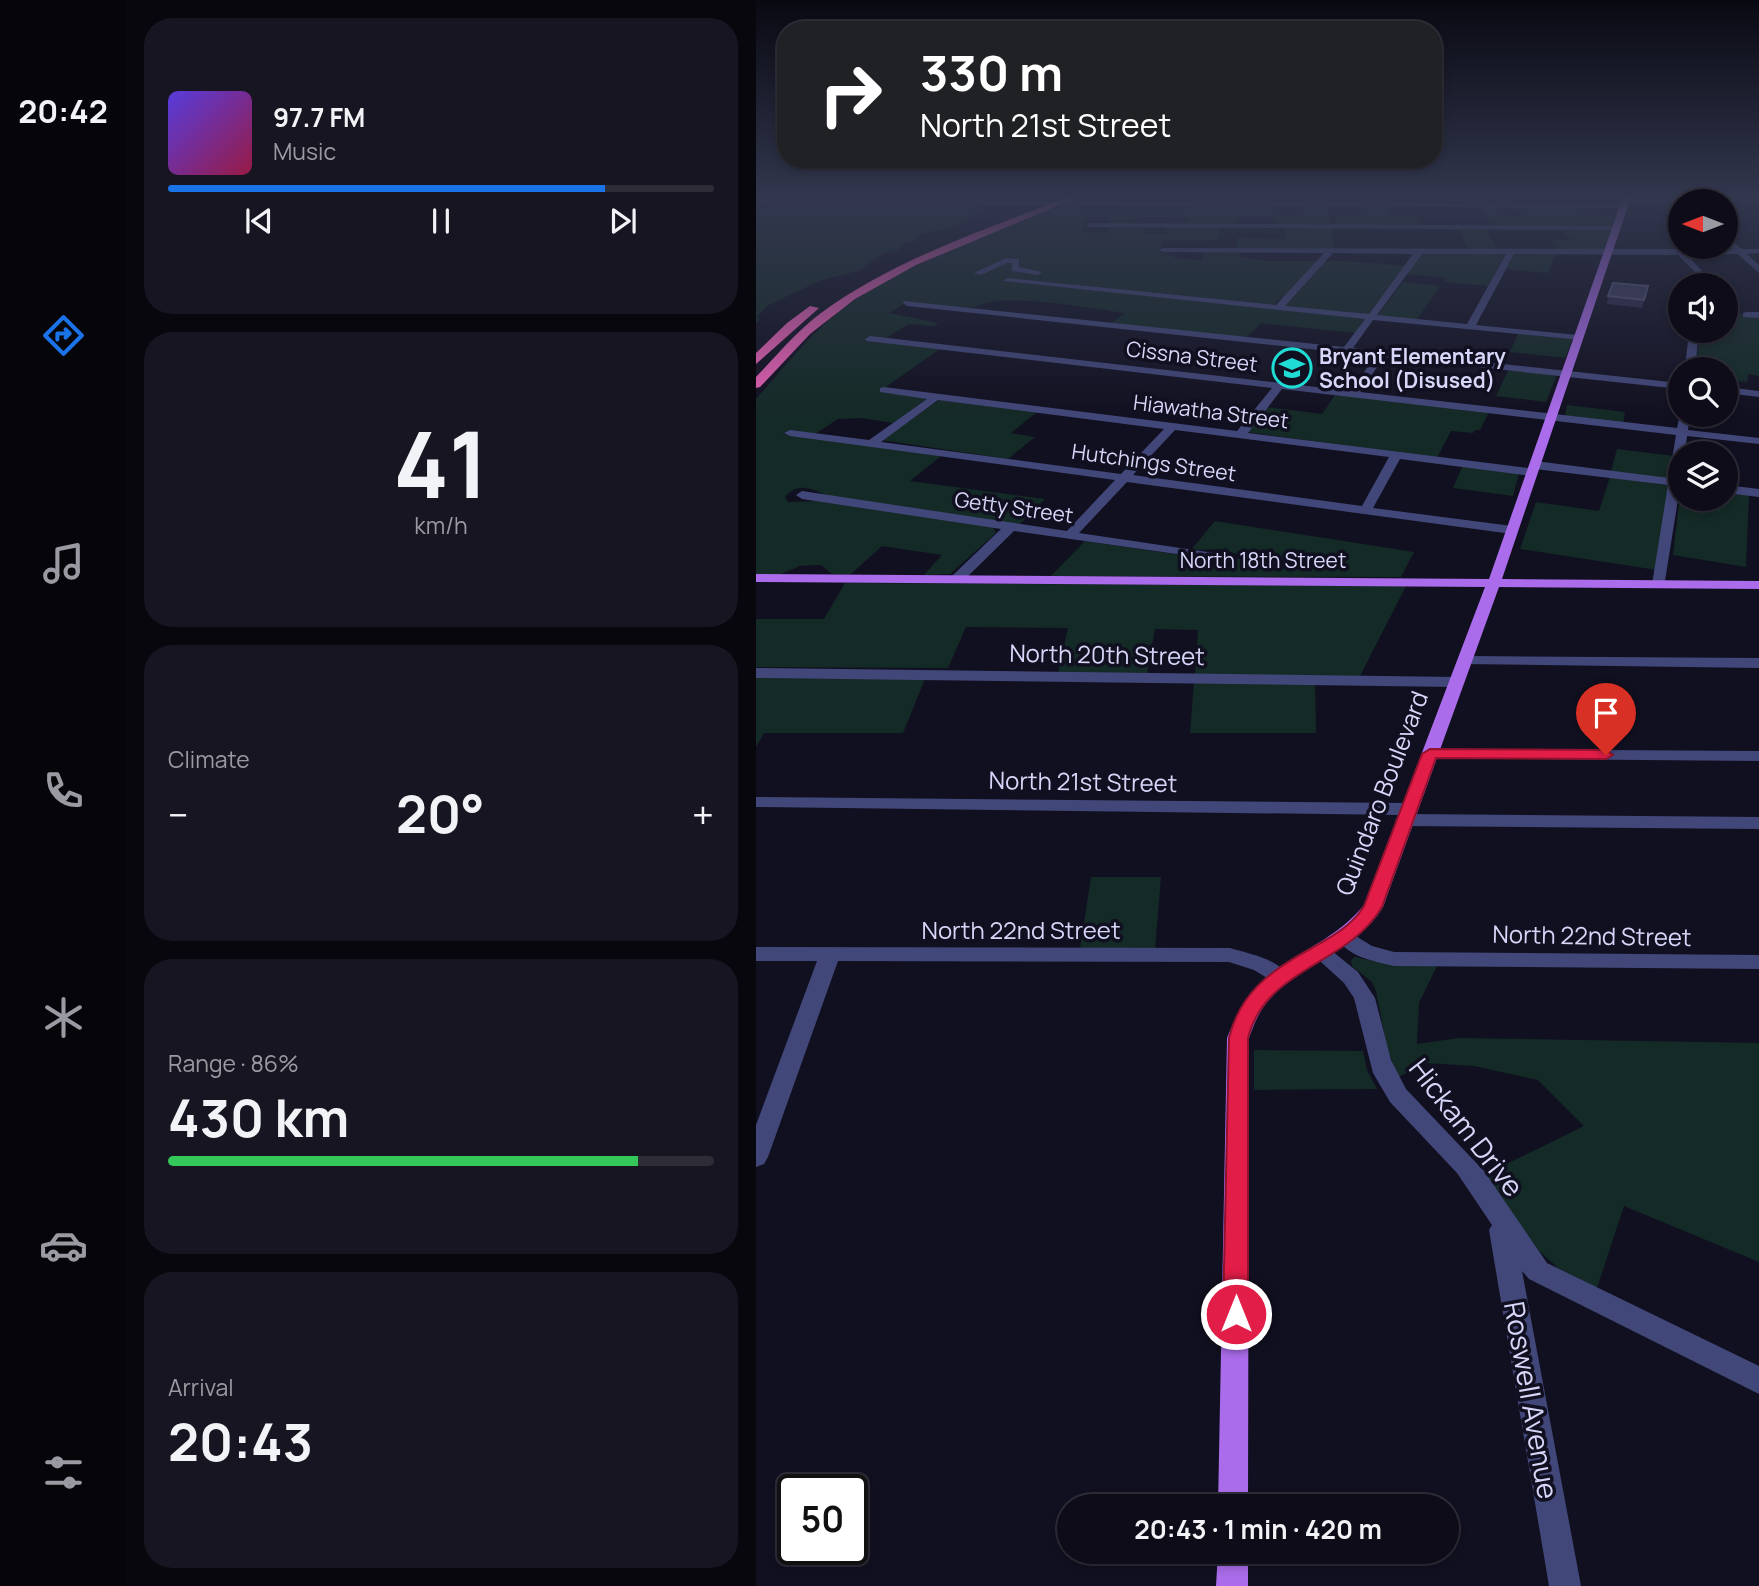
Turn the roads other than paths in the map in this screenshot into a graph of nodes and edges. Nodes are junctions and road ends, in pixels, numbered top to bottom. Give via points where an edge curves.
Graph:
1 (882, 271) edge
2 (901, 271) edge
3 (981, 271) edge
4 (1027, 271) edge
5 (1314, 271) edge
6 (1405, 271) edge
7 (1497, 271) edge
8 (1602, 271) edge
9 (978, 273) dead end
10 (1048, 273) dead end
11 (1060, 276) dead end
12 (1007, 281) dead end
13 (1106, 282) dead end
14 (1049, 285) junction
15 (1096, 289) junction
16 (907, 303) dead end
17 (1277, 309) junction
18 (1746, 315) dead end
19 (1759, 316) edge
20 (1371, 318) junction
21 (1470, 327) junction
22 (1578, 338) junction
23 (870, 339) dead end
24 (1346, 350) junction
25 (1381, 354) junction
26 (756, 360) edge
27 (1566, 374) junction
28 (756, 384) edge
29 (1668, 385) edge
30 (1279, 386) junction
31 (884, 390) dead end
32 (1738, 391) edge
33 (1759, 394) edge
34 (1353, 395) junction
35 (937, 396) junction
36 (1551, 417) junction
37 (1174, 426) junction
38 (1683, 427) edge
39 (1682, 432) junction
40 (790, 433) dead end
41 (1240, 435) junction
42 (1681, 441) edge
43 (1759, 441) edge
44 (871, 443) junction
45 (1397, 454) junction
46 (1533, 468) junction
47 (1124, 478) junction
48 (1668, 482) edge
49 (1738, 490) edge
50 (1759, 493) edge
51 (802, 495) dead end
52 (1365, 511) junction
53 (1673, 511) edge
54 (1011, 526) junction
55 (1512, 530) junction
56 (1070, 535) junction
57 (1221, 558) dead end
58 (760, 579) edge
59 (957, 579) junction
60 (1494, 583) junction
61 (1659, 584) junction
62 (1759, 585) edge
63 (1466, 661) junction
64 (1759, 663) edge
65 (756, 673) edge
66 (1457, 682) junction
67 (1430, 754) junction
68 (1759, 756) edge
69 (756, 802) edge
70 (1406, 815) junction
71 (1759, 823) edge
72 (1346, 937) junction
73 (1320, 952) junction
74 (756, 954) edge
75 (830, 954) junction
76 (1759, 962) edge
77 (1280, 978) junction
78 (756, 1157) edge
79 (1499, 1213) junction
80 (1759, 1380) edge
81 (1233, 1494) edge
82 (1233, 1564) edge
83 (1233, 1586) edge
84 (1565, 1586) edge

1 - 26 highway via 817,305
2 - 28 highway via 855,294 804,333
3 - 9 street
4 - 10 street
5 - 17 street
6 - 20 street
7 - 21 street
8 - 22 main road, Quindaro Boulevard
11 - 14 street via 1059,282
12 - 14 street
13 - 15 street
14 - 15 street
15 - 17 street
16 - 24 street
17 - 20 street
18 - 19 street
20 - 21 street
20 - 24 street
21 - 22 street
22 - 27 main road, Quindaro Boulevard
23 - 30 street, Cissna Street
24 - 25 street
25 - 27 street
25 - 34 street
27 - 29 street
27 - 36 main road, Quindaro Boulevard
30 - 34 street, Cissna Street
30 - 41 street
31 - 35 street, Hiawatha Street
32 - 33 street
34 - 36 street, Cissna Street
35 - 37 street, Hiawatha Street
35 - 44 street
36 - 39 street, Cissna Street
36 - 46 main road, Quindaro Boulevard
37 - 41 street, Hiawatha Street
37 - 47 street
38 - 39 street
39 - 42 street
39 - 43 street, Cissna Street
40 - 44 street, Hutchings Street
41 - 45 street, Hiawatha Street
44 - 47 street, Hutchings Street
45 - 46 street, Hiawatha Street
45 - 52 street
46 - 48 street, Hiawatha Street
46 - 55 main road, Quindaro Boulevard
47 - 52 street, Hutchings Street
47 - 56 street
49 - 50 street
51 - 54 street, Getty Street
52 - 55 street, Hutchings Street
53 - 61 street
54 - 56 street, Getty Street
54 - 59 street
55 - 60 main road, Quindaro Boulevard
56 - 57 street, Getty Street
58 - 59 main road, North 18th Street
59 - 60 main road, North 18th Street
60 - 61 main road, North 18th Street
60 - 63 main road, Quindaro Boulevard
61 - 62 main road, North 18th Street
63 - 64 street
63 - 66 main road, Quindaro Boulevard
65 - 66 street, North 20th Street
66 - 67 main road, Quindaro Boulevard
67 - 68 street
67 - 70 main road, Quindaro Boulevard
69 - 70 street, North 21st Street
70 - 71 street, North 21st Street
70 - 72 main road, Quindaro Boulevard via 1373,907
72 - 73 main road, Quindaro Boulevard
72 - 76 street, North 22nd Street via 1365,951 1394,959
73 - 77 main road, Quindaro Boulevard
73 - 79 street, Hickam Drive via 1361,989 1377,1055 1389,1083 1409,1110 1466,1167
74 - 75 street, North 22nd Street
75 - 77 street, North 22nd Street via 1230,955 1261,965
75 - 78 street
77 - 81 main road, Quindaro Boulevard via 1258,996 1244,1017 1238,1038
79 - 80 street, Hickam Drive via 1518,1249 1538,1271
79 - 84 street, Roswell Avenue
82 - 83 main road

